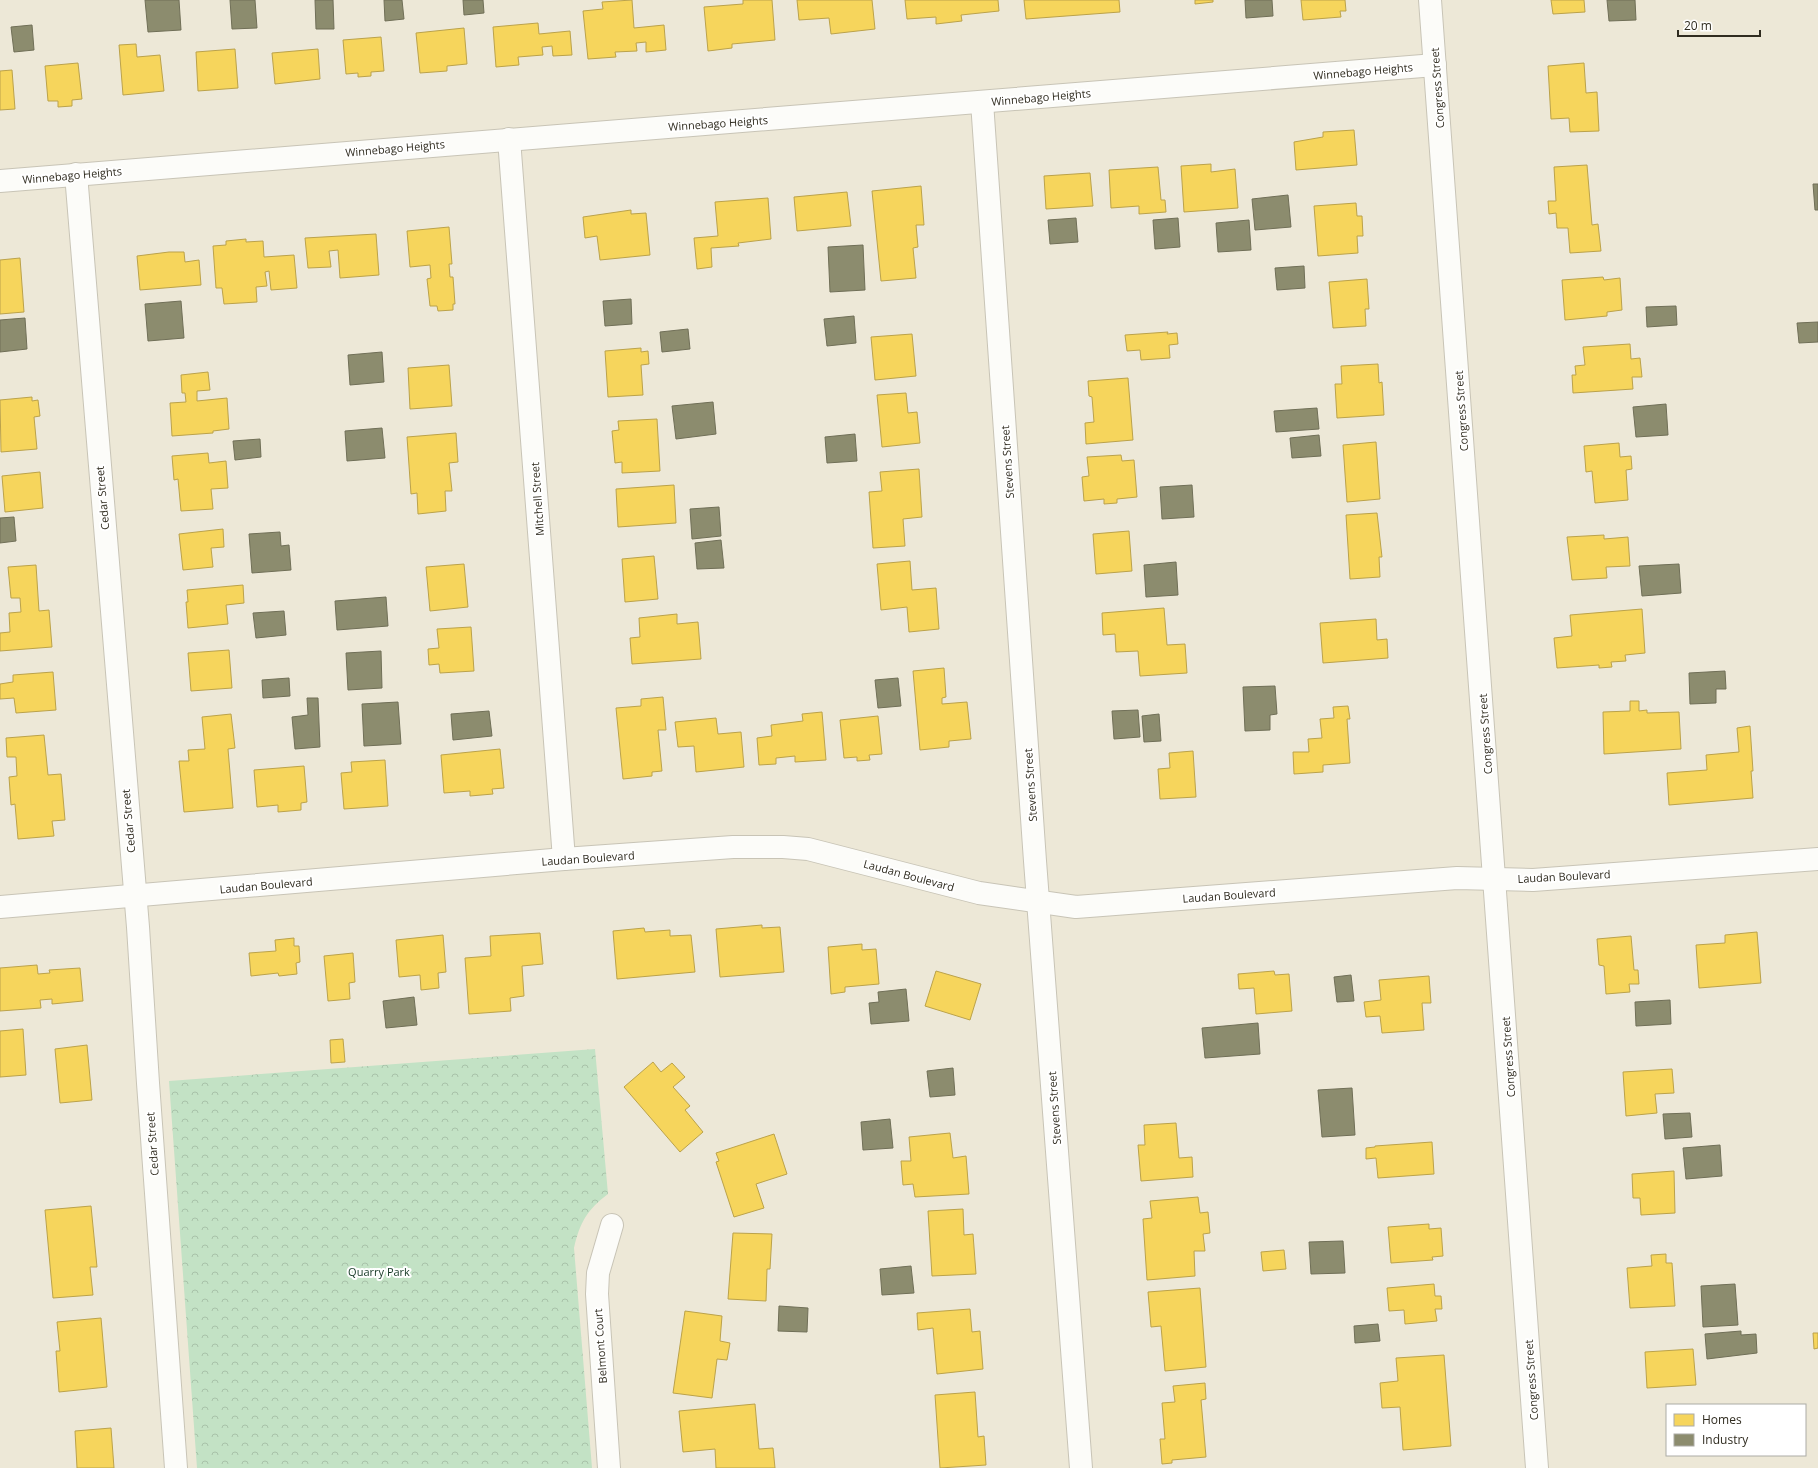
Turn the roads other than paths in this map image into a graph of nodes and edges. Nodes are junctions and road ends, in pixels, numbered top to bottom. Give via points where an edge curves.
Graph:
1 (1430, 0) edge
2 (1435, 65) junction
3 (982, 102) junction
4 (509, 139) junction
5 (76, 174) junction
6 (0, 181) edge
7 (564, 859) junction
8 (1818, 859) edge
9 (1495, 878) junction
10 (135, 896) junction
11 (1038, 901) junction
12 (0, 907) edge
13 (612, 1225) dead end
14 (176, 1468) edge
15 (609, 1468) edge
16 (1081, 1468) edge
17 (1537, 1468) edge

1 - 2 street, Congress Street
2 - 3 street, Winnebago Heights
2 - 9 street, Congress Street
3 - 4 street, Winnebago Heights
3 - 11 street, Stevens Street
4 - 5 street, Winnebago Heights
4 - 7 street, Mitchell Street
5 - 6 street, Winnebago Heights
5 - 10 street, Cedar Street
7 - 10 street, Laudan Boulevard
7 - 11 street, Laudan Boulevard via 733,847 808,849 979,893
8 - 9 street, Laudan Boulevard via 1533,880
9 - 11 street, Laudan Boulevard via 1457,878 1076,907
9 - 17 street, Congress Street
10 - 12 street, Laudan Boulevard
10 - 14 street, Cedar Street
11 - 16 street, Stevens Street
13 - 15 street, Belmont Court via 598,1273 597,1294

